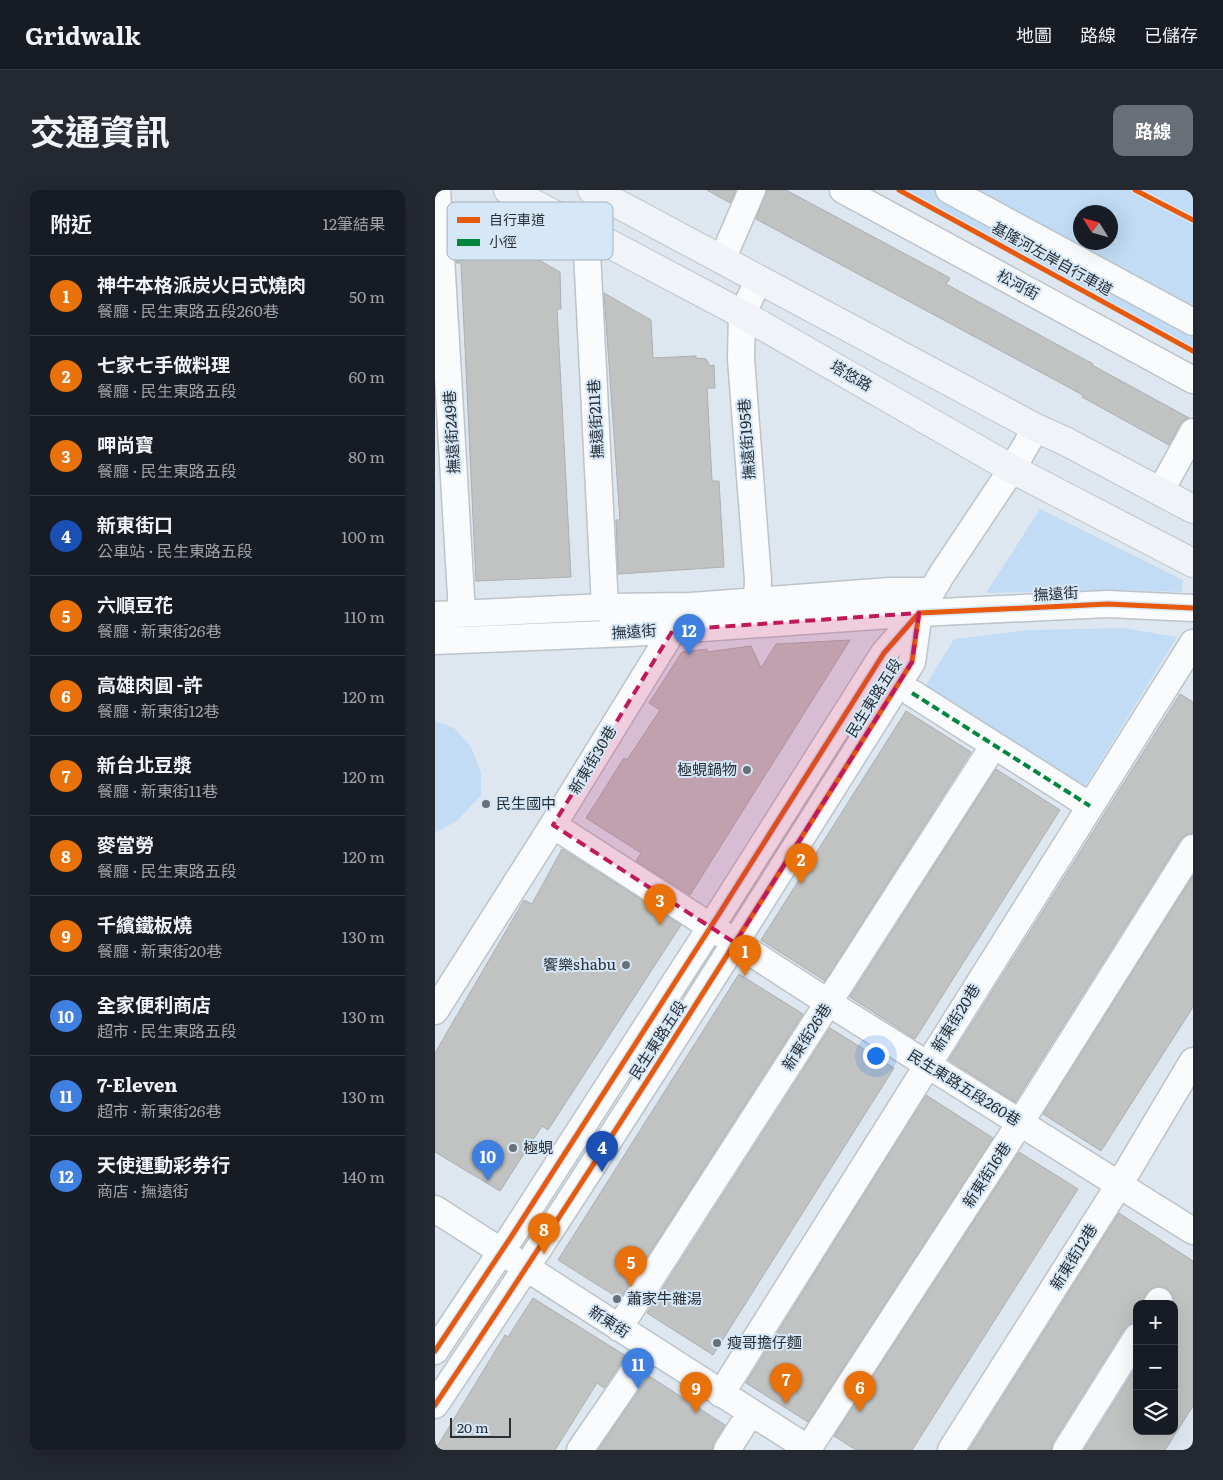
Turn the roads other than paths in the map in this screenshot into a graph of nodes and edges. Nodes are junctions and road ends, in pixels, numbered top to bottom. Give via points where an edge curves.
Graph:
1 (437, 190) edge
2 (508, 190) edge
3 (752, 190) edge
4 (843, 190) edge
5 (949, 190) edge
6 (598, 193) edge
7 (530, 202) edge
8 (613, 246) edge
9 (587, 260) edge
10 (722, 260) junction
11 (759, 280) junction
12 (742, 314) junction
13 (1193, 322) edge
14 (1193, 380) edge
15 (1036, 428) junction
16 (1193, 432) edge
17 (1012, 469) junction
18 (1160, 492) junction
19 (1193, 509) edge
20 (1193, 563) edge
21 (757, 602) junction
22 (925, 602) junction
23 (605, 607) junction
24 (1193, 608) edge
25 (463, 614) junction
26 (435, 616) edge
27 (672, 618) junction
28 (630, 633) junction
29 (435, 641) edge
30 (1193, 643) edge
31 (912, 693) dead end
32 (994, 745) junction
33 (1090, 806) junction
34 (553, 825) junction
35 (1193, 848) edge
36 (711, 927) junction
37 (735, 943) junction
38 (829, 1004) junction
39 (435, 1011) edge
40 (1193, 1061) edge
41 (926, 1065) junction
42 (1021, 1123) junction
43 (1119, 1185) junction
44 (435, 1209) edge
45 (1193, 1231) edge
46 (501, 1251) junction
47 (526, 1268) junction
48 (619, 1328) junction
49 (1133, 1343) edge
50 (650, 1348) junction
51 (435, 1351) edge
52 (721, 1394) junction
53 (435, 1405) edge
54 (751, 1412) junction
55 (580, 1450) edge
56 (727, 1450) edge
57 (809, 1450) edge
58 (951, 1450) edge
59 (1067, 1450) edge

1 - 25 street, 撫遠街249巷
2 - 7 main road, 塔悠路
3 - 10 street
4 - 14 street, 松河街
5 - 13 street
6 - 10 main road
8 - 12 main road, 塔悠路
9 - 23 street, 撫遠街211巷
10 - 11 main road
11 - 12 street, 撫遠街195巷
11 - 15 main road
12 - 17 main road, 塔悠路
12 - 21 street, 撫遠街195巷 via 741,359
15 - 17 street, 民生東路五段
15 - 18 main road
16 - 18 street
17 - 20 main road, 塔悠路
17 - 22 street, 民生東路五段
18 - 19 main road
21 - 22 street, 撫遠街 via 890,591
21 - 27 street, 撫遠街
22 - 24 street, 撫遠街
22 - 27 street, 撫遠街
22 - 36 street, 民生東路五段 via 884,653
22 - 37 street, 民生東路五段 via 912,662
23 - 25 street, 撫遠街
23 - 27 street, 撫遠街
23 - 28 street
25 - 26 street, 撫遠街
27 - 28 street, 撫遠街
27 - 34 street, 新東街30巷
28 - 29 street, 撫遠街
30 - 33 street, 新東街20巷
31 - 32 street
32 - 33 street
32 - 38 street, 新東街26巷
33 - 41 street, 新東街20巷
34 - 36 street, 民生東路五段260巷
34 - 39 street, 新東街30巷
35 - 42 street, 新東街16巷
36 - 37 street, 民生東路五段260巷
36 - 46 street, 民生東路五段
37 - 38 street, 民生東路五段260巷
37 - 47 street, 民生東路五段
38 - 41 street, 民生東路五段260巷
38 - 48 street, 新東街26巷
40 - 43 street, 新東街12巷
41 - 42 street, 民生東路五段260巷
41 - 52 street, 新東街20巷
42 - 43 street, 民生東路五段260巷
42 - 57 street, 新東街16巷
43 - 45 street, 民生東路五段260巷
43 - 58 street, 新東街12巷
44 - 46 street, 新東街
46 - 47 street, 新東街
46 - 51 street, 民生東路五段
47 - 48 street, 新東街
47 - 53 street, 民生東路五段
48 - 50 street, 新東街
49 - 59 street
50 - 52 street, 新東街
50 - 55 street
52 - 54 street, 新東街
54 - 56 street
54 - 57 street, 新東街

